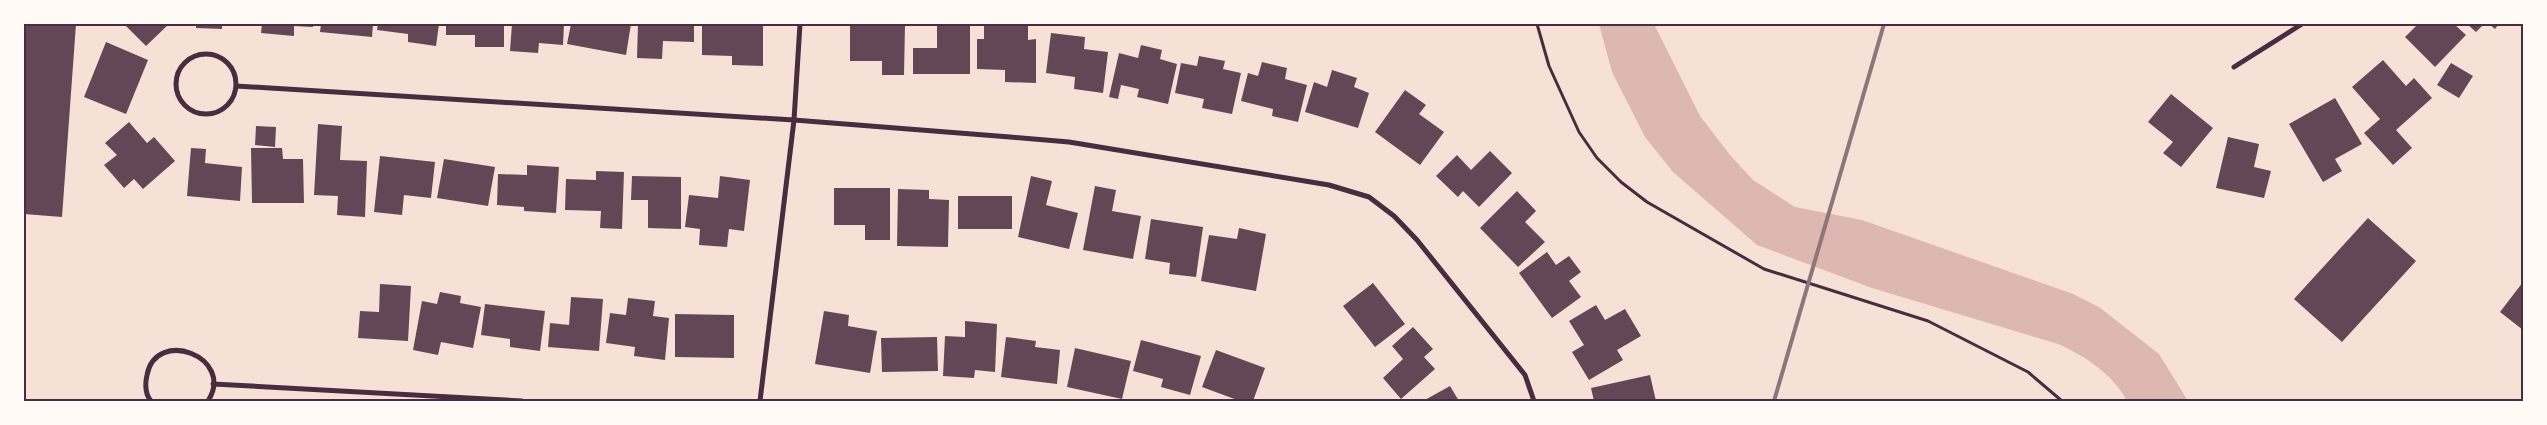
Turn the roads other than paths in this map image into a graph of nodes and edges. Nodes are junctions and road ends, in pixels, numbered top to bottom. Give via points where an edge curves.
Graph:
1 (800, 24) edge
2 (2302, 24) edge
3 (2234, 67) dead end
4 (236, 86) junction
5 (794, 120) junction
6 (213, 384) junction
7 (150, 401) edge
8 (208, 401) edge
9 (522, 401) edge
10 (760, 401) edge
11 (1534, 401) edge

1 - 5 street
2 - 3 street
4 - 4 street via 235,74 229,64 208,54 196,55 186,61 176,82 183,104 204,114 226,106
4 - 5 street
5 - 10 street
5 - 11 street via 1069,142 1329,185 1369,196 1417,240 1525,375
6 - 7 street via 211,371 192,352 166,353 154,360 148,371 145,384
6 - 8 street
6 - 9 street

